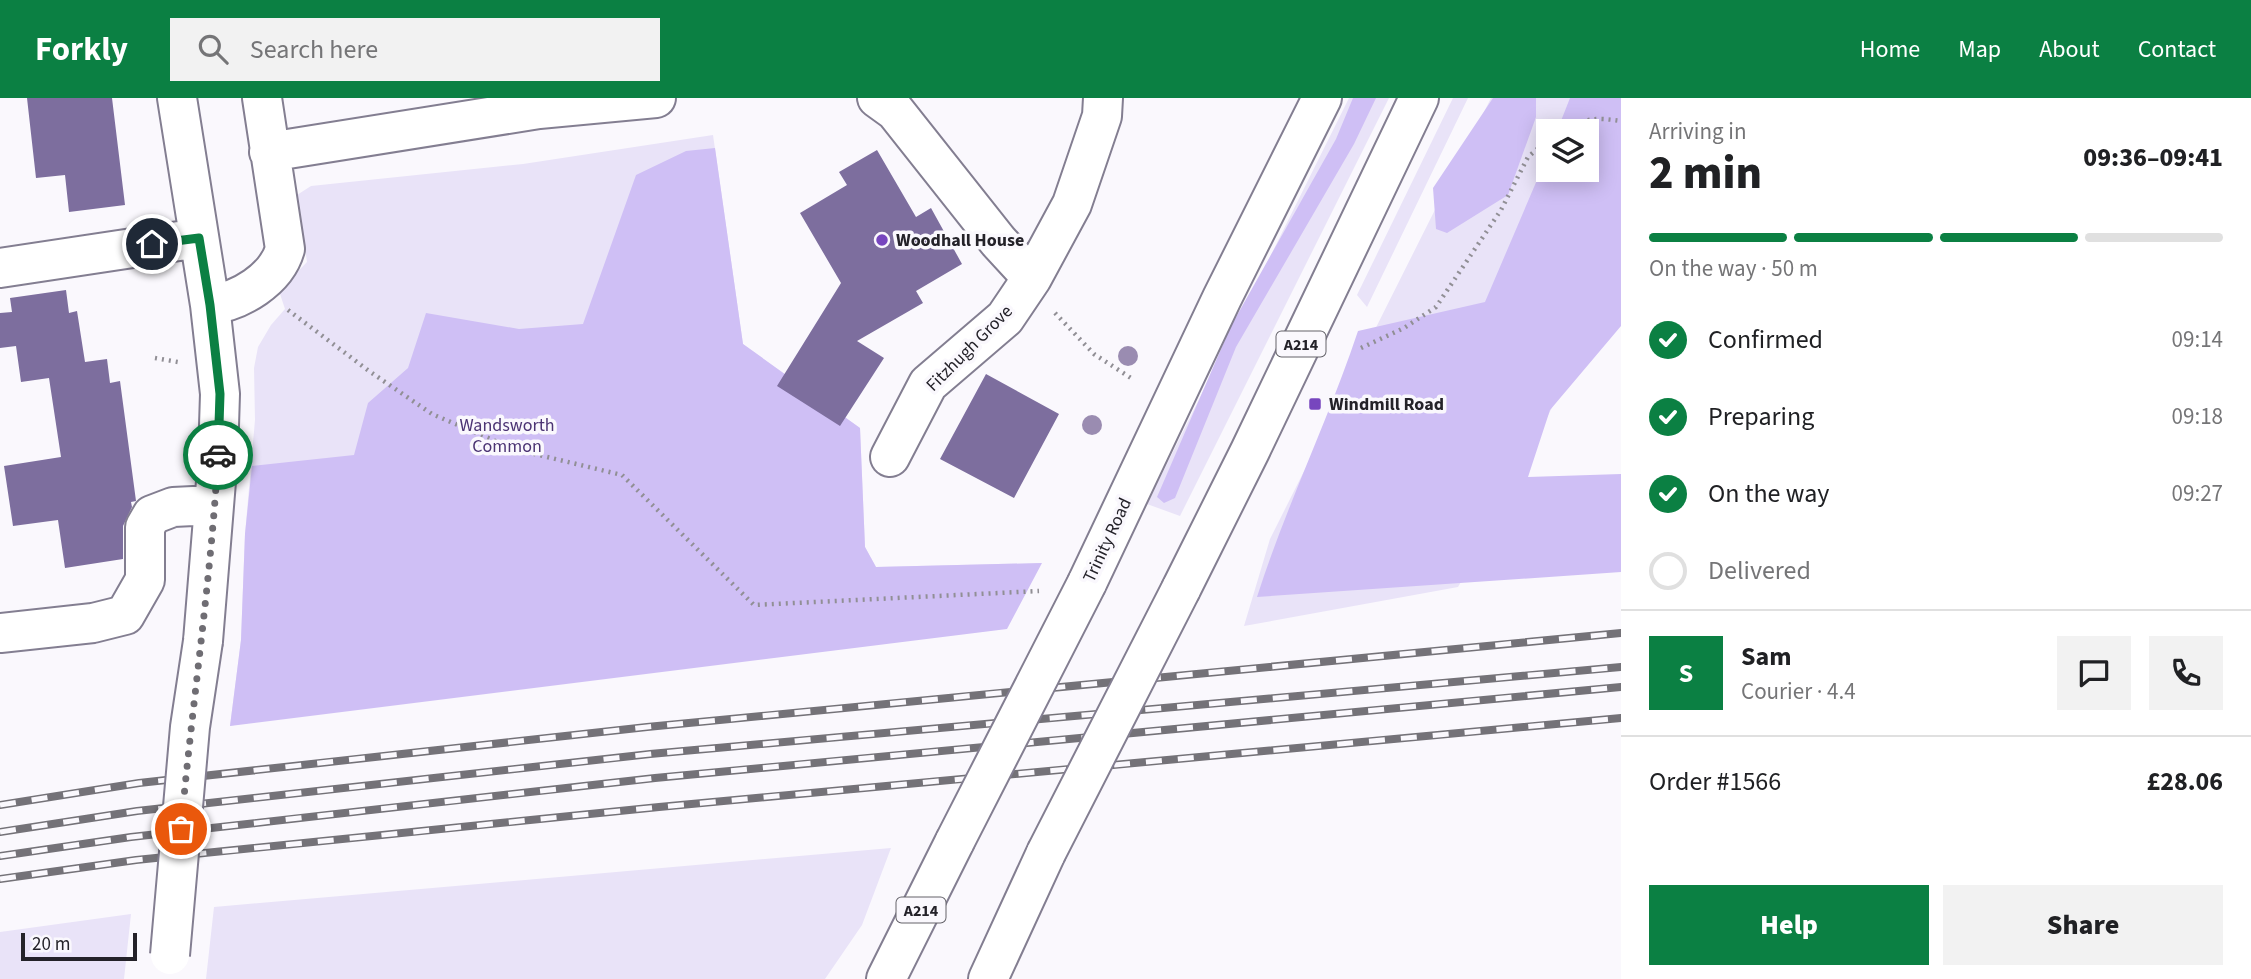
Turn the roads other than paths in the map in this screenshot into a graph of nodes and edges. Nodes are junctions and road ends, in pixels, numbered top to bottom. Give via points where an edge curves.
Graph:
1 (177, 98) edge
2 (262, 98) edge
3 (656, 98) edge
4 (877, 98) edge
5 (1103, 98) edge
6 (1322, 98) edge
7 (1419, 98) edge
8 (269, 152) junction
9 (199, 238) junction
10 (0, 268) edge
11 (1031, 281) junction
12 (210, 305) junction
13 (890, 457) dead end
14 (214, 505) junction
15 (0, 632) edge
16 (169, 967) edge
17 (887, 979) edge
18 (988, 979) edge

1 - 9 main road
2 - 8 main road
3 - 8 main road via 538,109
4 - 11 main road via 895,111
5 - 11 main road, Fitzhugh Grove via 1102,116 1072,204
6 - 17 main road, Trinity Road / A214, bridge via 1087,583
7 - 18 main road, A214, bridge
8 - 12 main road via 285,249 282,258 258,285 227,302
9 - 10 main road
9 - 12 main road
11 - 13 main road, Fitzhugh Grove via 1005,317 928,384
12 - 14 main road via 220,394
14 - 15 main road via 173,507 152,515 145,527 145,580 125,615 93,623
14 - 16 main road, bridge

